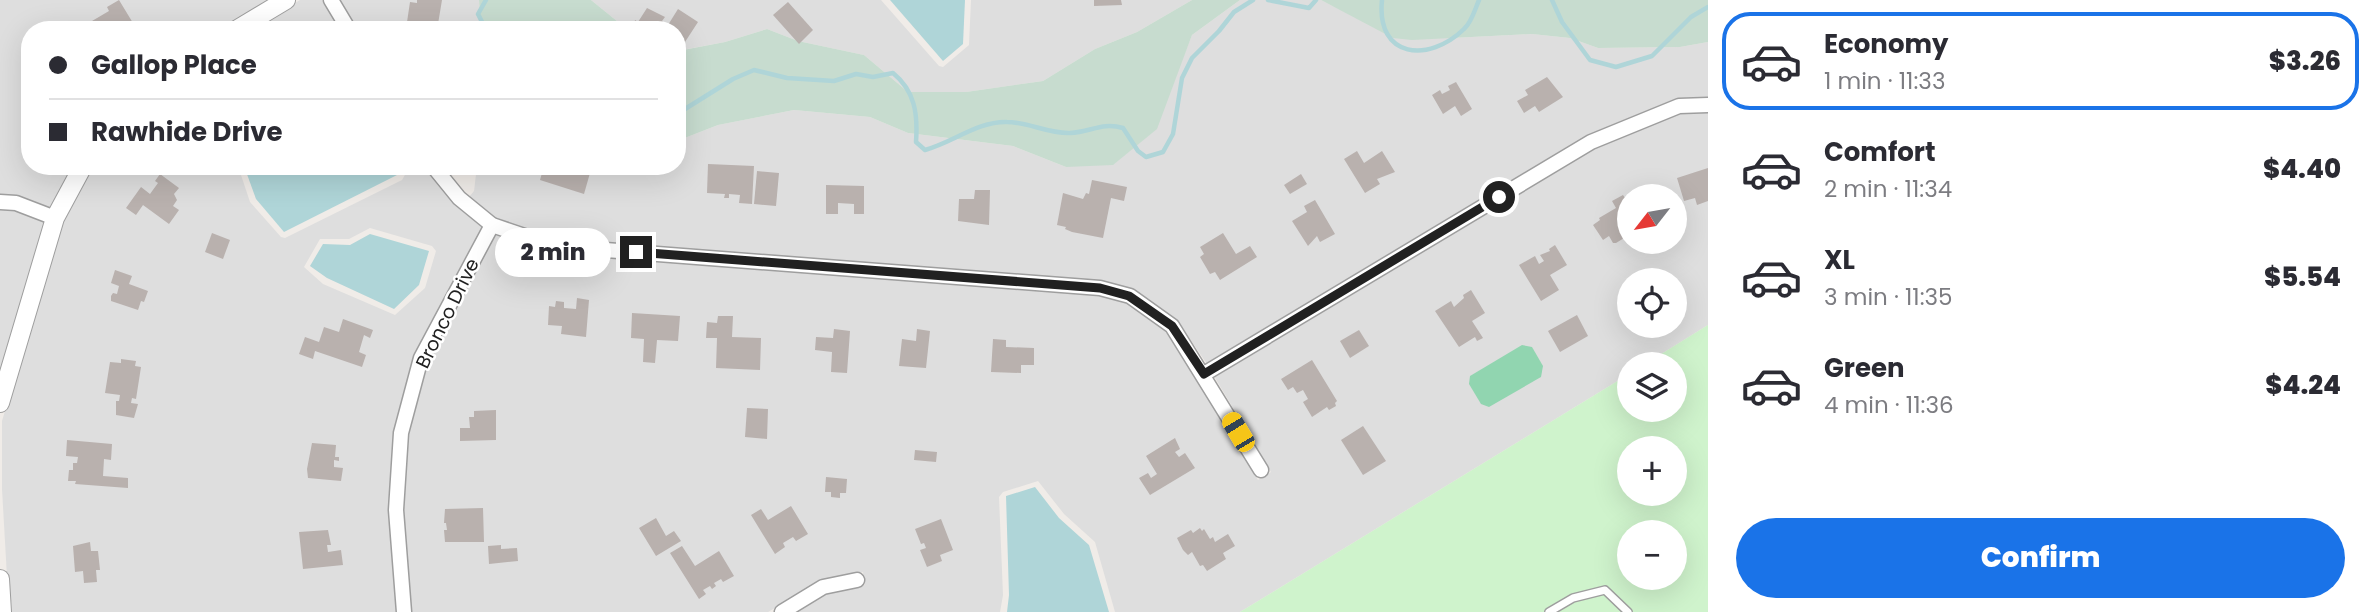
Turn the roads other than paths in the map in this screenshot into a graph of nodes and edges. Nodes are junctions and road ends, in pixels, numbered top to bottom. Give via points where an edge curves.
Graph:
1 (286, 0) edge
2 (331, 0) edge
3 (251, 21) edge
4 (344, 21) edge
5 (1708, 105) edge
6 (78, 175) edge
7 (440, 175) edge
8 (0, 202) edge
9 (55, 218) junction
10 (492, 225) junction
11 (1204, 374) junction
12 (0, 403) edge
13 (1261, 470) dead end
14 (0, 579) edge
15 (857, 580) dead end
16 (2, 612) edge
17 (404, 612) edge
18 (782, 612) edge
19 (1549, 612) edge
20 (1628, 612) edge

1 - 3 street
2 - 4 street
5 - 11 street via 1679,106 1591,142
6 - 9 street
7 - 10 street via 459,198
8 - 9 street via 16,202
9 - 12 street
10 - 11 street via 554,246 1100,288 1129,296 1172,326
10 - 17 street, Bronco Drive via 421,358 401,433 396,510
11 - 13 street
14 - 16 street
15 - 18 street via 824,587
19 - 20 lane via 1573,598 1605,590

